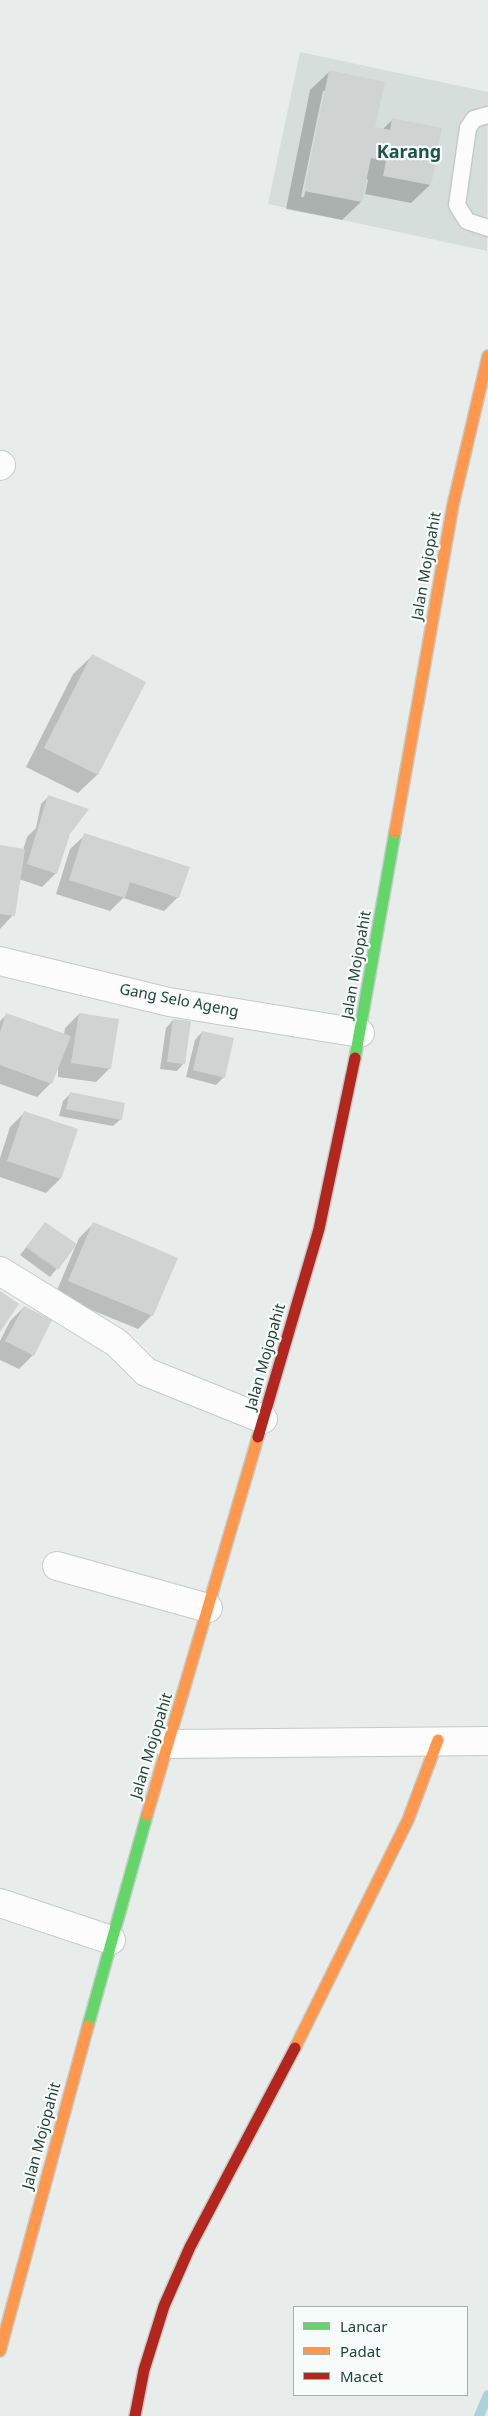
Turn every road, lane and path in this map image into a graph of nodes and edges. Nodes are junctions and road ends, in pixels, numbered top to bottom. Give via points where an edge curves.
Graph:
1 (488, 115) edge
2 (488, 228) edge
3 (488, 356) edge
4 (0, 961) edge
5 (360, 1033) junction
6 (0, 1271) edge
7 (263, 1419) junction
8 (57, 1566) dead end
9 (208, 1608) junction
10 (438, 1740) junction
11 (488, 1741) edge
12 (168, 1744) junction
13 (0, 1903) edge
14 (111, 1940) junction
15 (4, 2321) edge
16 (0, 2351) edge
17 (135, 2416) edge

1 - 2 lane via 474,119 468,128 458,205 467,221
3 - 5 street, Jalan Mojopahit via 453,505
4 - 5 street, Gang Selo Ageng via 169,1002
5 - 7 street, Jalan Mojopahit via 319,1229
6 - 7 street via 116,1343 146,1372
7 - 9 street, Jalan Mojopahit
8 - 9 street
9 - 12 street, Jalan Mojopahit
10 - 11 street
10 - 12 street
10 - 17 street via 408,1820 286,2065 190,2246 164,2306 144,2370
12 - 14 street, Jalan Mojopahit
13 - 14 street
14 - 15 street, Jalan Mojopahit
15 - 16 street, Jalan Mojopahit

